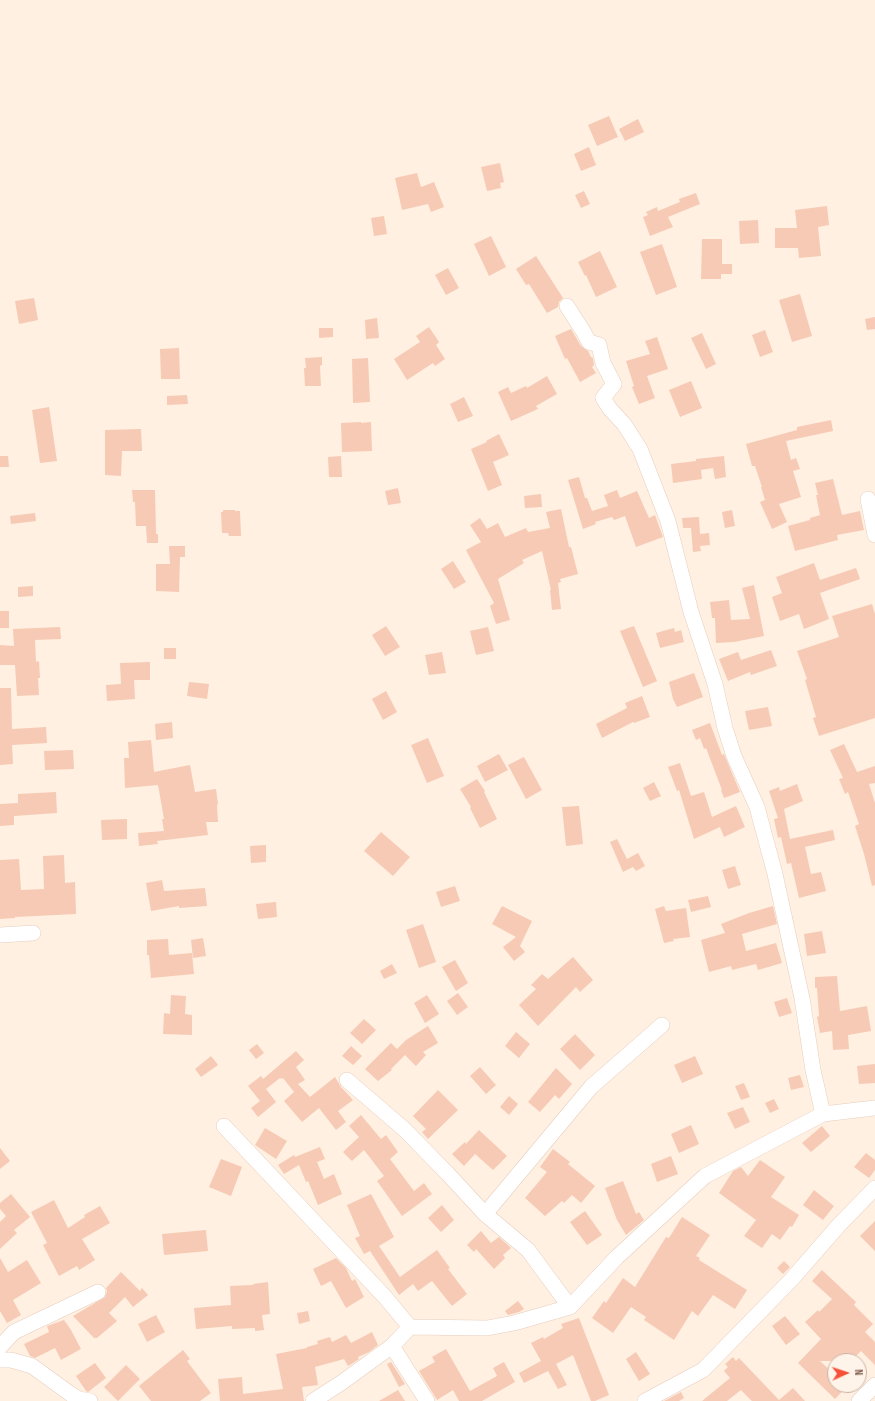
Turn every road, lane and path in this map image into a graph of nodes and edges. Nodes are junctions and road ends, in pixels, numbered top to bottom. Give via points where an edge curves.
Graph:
1 (567, 306) dead end
2 (868, 499) dead end
3 (875, 535) edge
4 (33, 933) dead end
5 (0, 935) edge
6 (662, 1025) dead end
7 (347, 1080) dead end
8 (875, 1108) edge
9 (823, 1114) junction
10 (224, 1126) dead end
11 (875, 1188) edge
12 (485, 1214) junction
13 (98, 1292) dead end
14 (570, 1307) junction
15 (410, 1327) junction
16 (392, 1346) junction
17 (0, 1347) edge
18 (0, 1360) edge
19 (875, 1385) edge
20 (90, 1401) edge
21 (313, 1401) edge
22 (427, 1401) edge
23 (645, 1401) edge
24 (859, 1401) edge

1 - 9 street via 589,342 599,345 603,363 614,384 604,398 640,449 668,521 690,612 715,684 725,728 734,756 757,807 775,874 802,998 813,1070
2 - 3 street
4 - 5 street
6 - 12 street via 591,1087
7 - 12 street via 404,1129
8 - 9 street
9 - 14 street via 705,1176 617,1257
10 - 15 street via 385,1297
11 - 23 street via 838,1225 791,1280 703,1370
12 - 14 street via 528,1250
13 - 17 street via 14,1332
14 - 15 street via 487,1328
15 - 16 street
16 - 21 street
16 - 22 street
18 - 20 street via 11,1360 32,1366 72,1395
19 - 24 street

